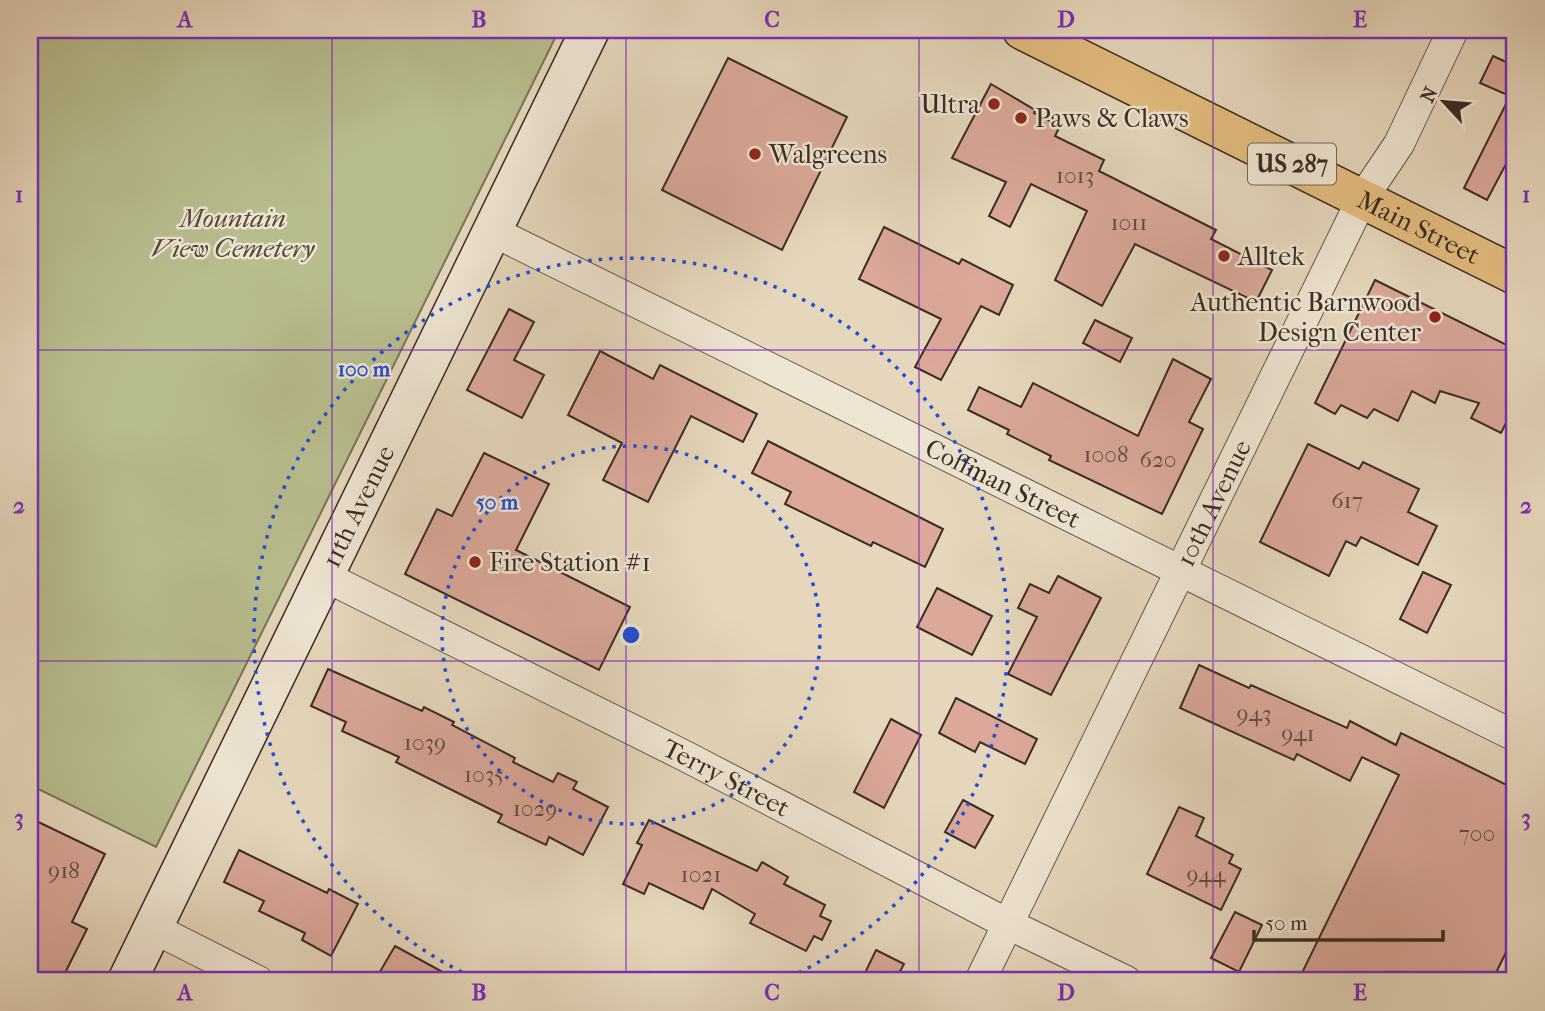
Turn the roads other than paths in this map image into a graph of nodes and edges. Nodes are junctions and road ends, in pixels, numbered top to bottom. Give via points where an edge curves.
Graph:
1 (590, 30) edge
2 (1022, 30) edge
3 (1453, 30) edge
4 (1362, 199) junction
5 (492, 231) junction
6 (1515, 275) edge
7 (1180, 570) junction
8 (324, 576) junction
9 (1515, 736) edge
10 (1008, 924) junction
11 (153, 928) junction
12 (127, 981) edge
13 (258, 981) edge
14 (980, 981) edge
15 (1126, 981) edge

1 - 5 street, 11th Avenue
2 - 4 highway, Main Street / US 287
3 - 4 street, 10th Avenue via 1399,144
4 - 6 highway, Main Street / US 287
4 - 7 street, 10th Avenue
5 - 7 street, Coffman Street
5 - 8 street, 11th Avenue
7 - 9 street, Coffman Street
7 - 10 street, 10th Avenue
8 - 10 street, Terry Street
8 - 11 street, 11th Avenue
10 - 14 street, 10th Avenue
10 - 15 street, Terry Street
11 - 12 street, 11th Avenue
11 - 13 street

